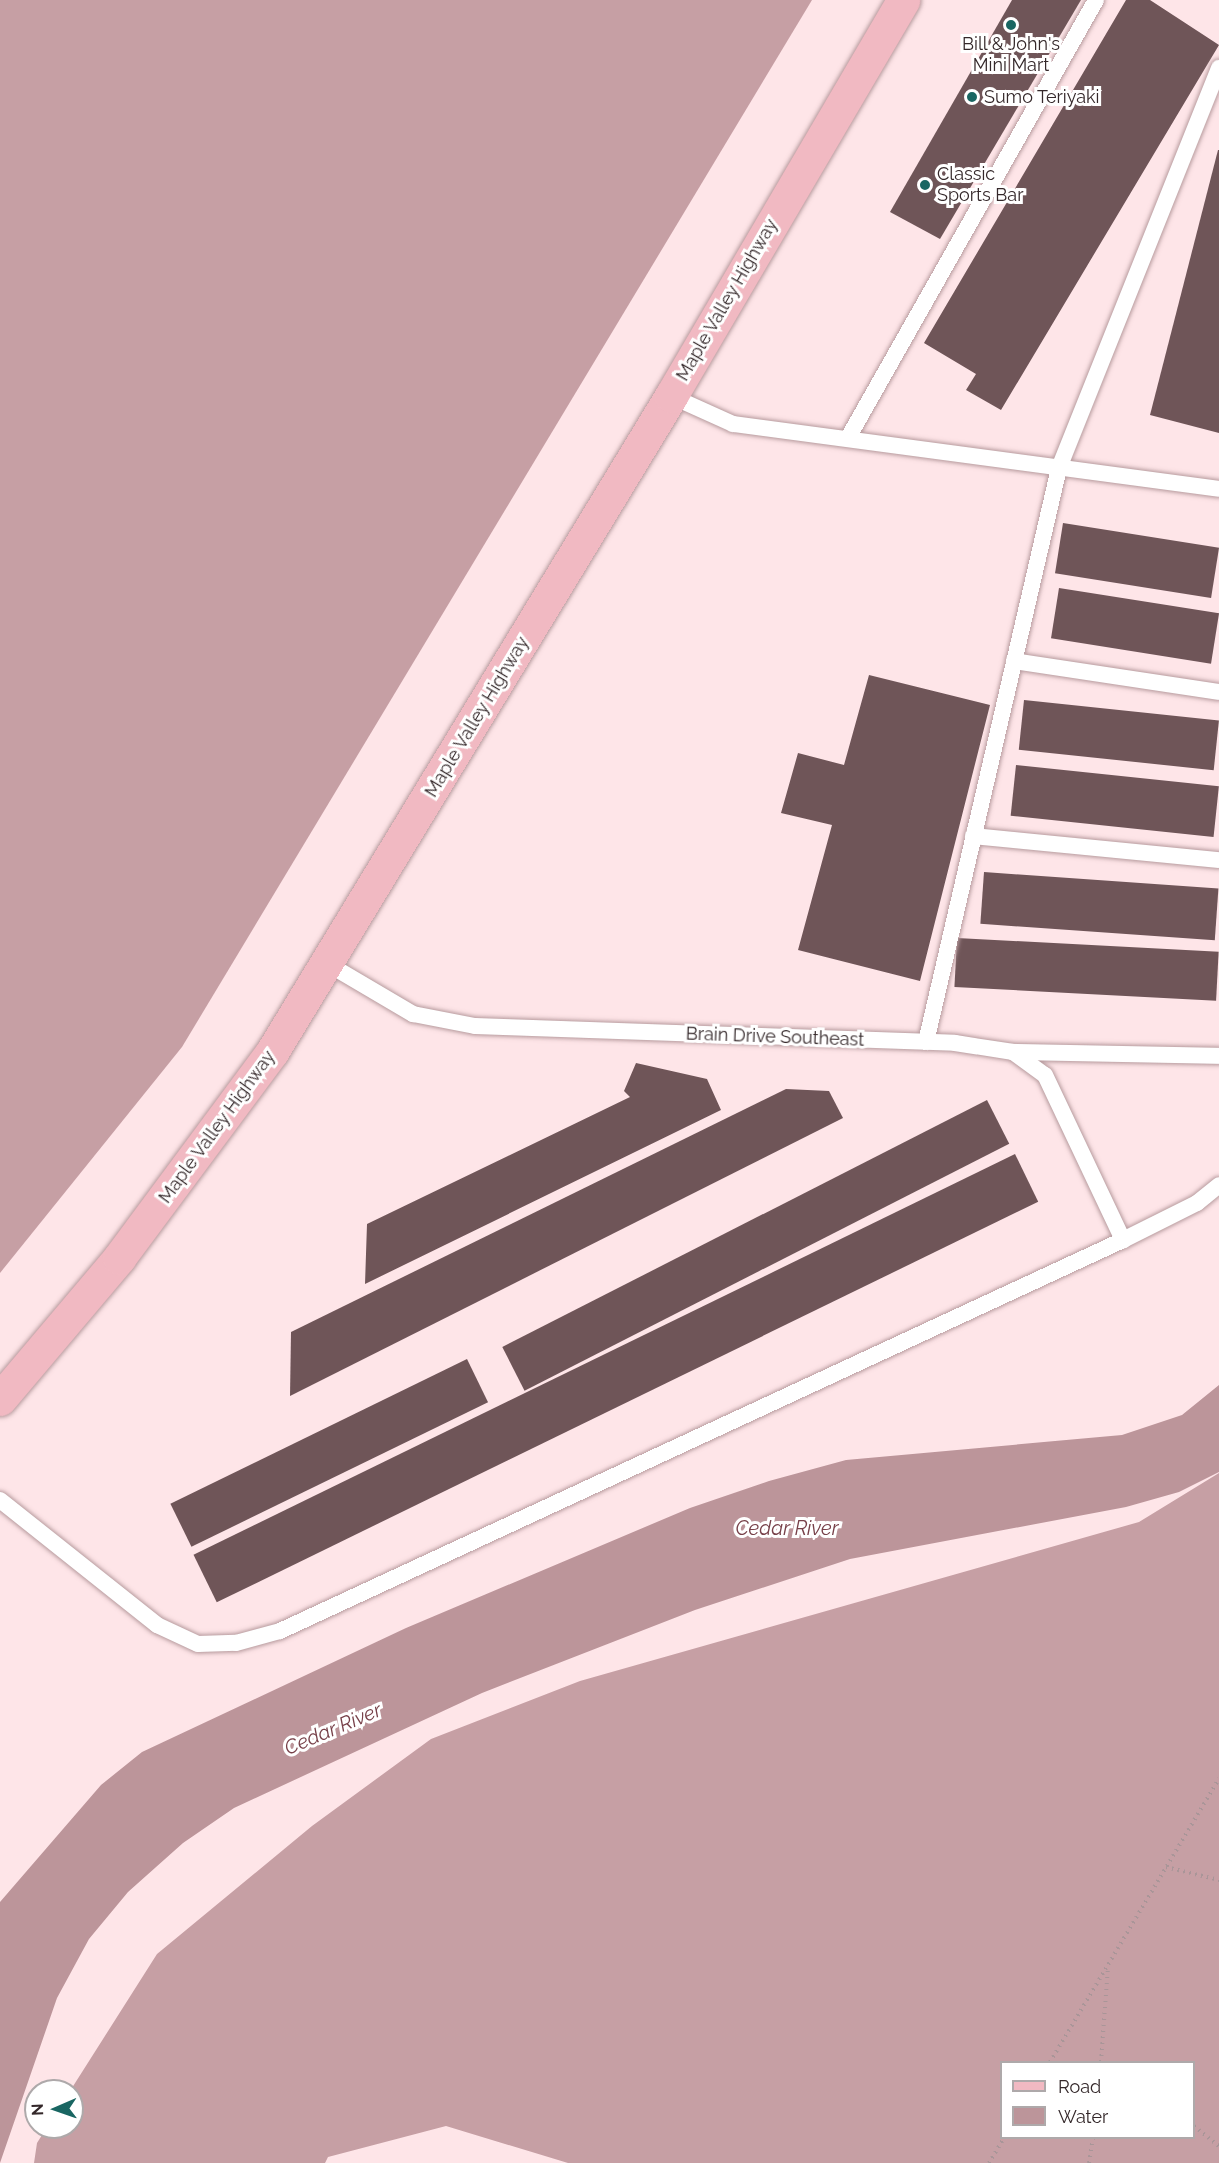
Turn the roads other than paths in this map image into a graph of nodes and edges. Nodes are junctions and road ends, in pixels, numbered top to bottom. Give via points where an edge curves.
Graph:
1 (903, 0) edge
2 (1096, 0) edge
3 (1219, 68) edge
4 (671, 396) junction
5 (848, 438) junction
6 (1059, 468) junction
7 (1219, 489) edge
8 (1014, 661) junction
9 (1219, 692) edge
10 (973, 836) junction
11 (1219, 860) edge
12 (328, 964) junction
13 (926, 1042) junction
14 (1013, 1052) junction
15 (1219, 1056) edge
16 (1219, 1185) edge
17 (1123, 1240) junction
18 (0, 1399) edge
19 (0, 1500) edge

1 - 4 main road, Maple Valley Highway
2 - 5 lane
3 - 6 lane
4 - 5 lane via 733,424
4 - 12 main road, Maple Valley Highway
5 - 6 lane
6 - 7 lane
6 - 8 lane
8 - 9 lane
8 - 10 lane
10 - 11 lane
10 - 13 lane
12 - 13 lane, Brain Drive Southeast via 413,1014 475,1026
12 - 18 main road, Maple Valley Highway via 272,1052 186,1172
13 - 14 lane, Brain Drive Southeast
14 - 15 lane
14 - 17 lane, Brain Drive Southeast via 1045,1075
16 - 17 lane via 1197,1203
17 - 19 lane via 280,1631 236,1642 198,1644 157,1625

